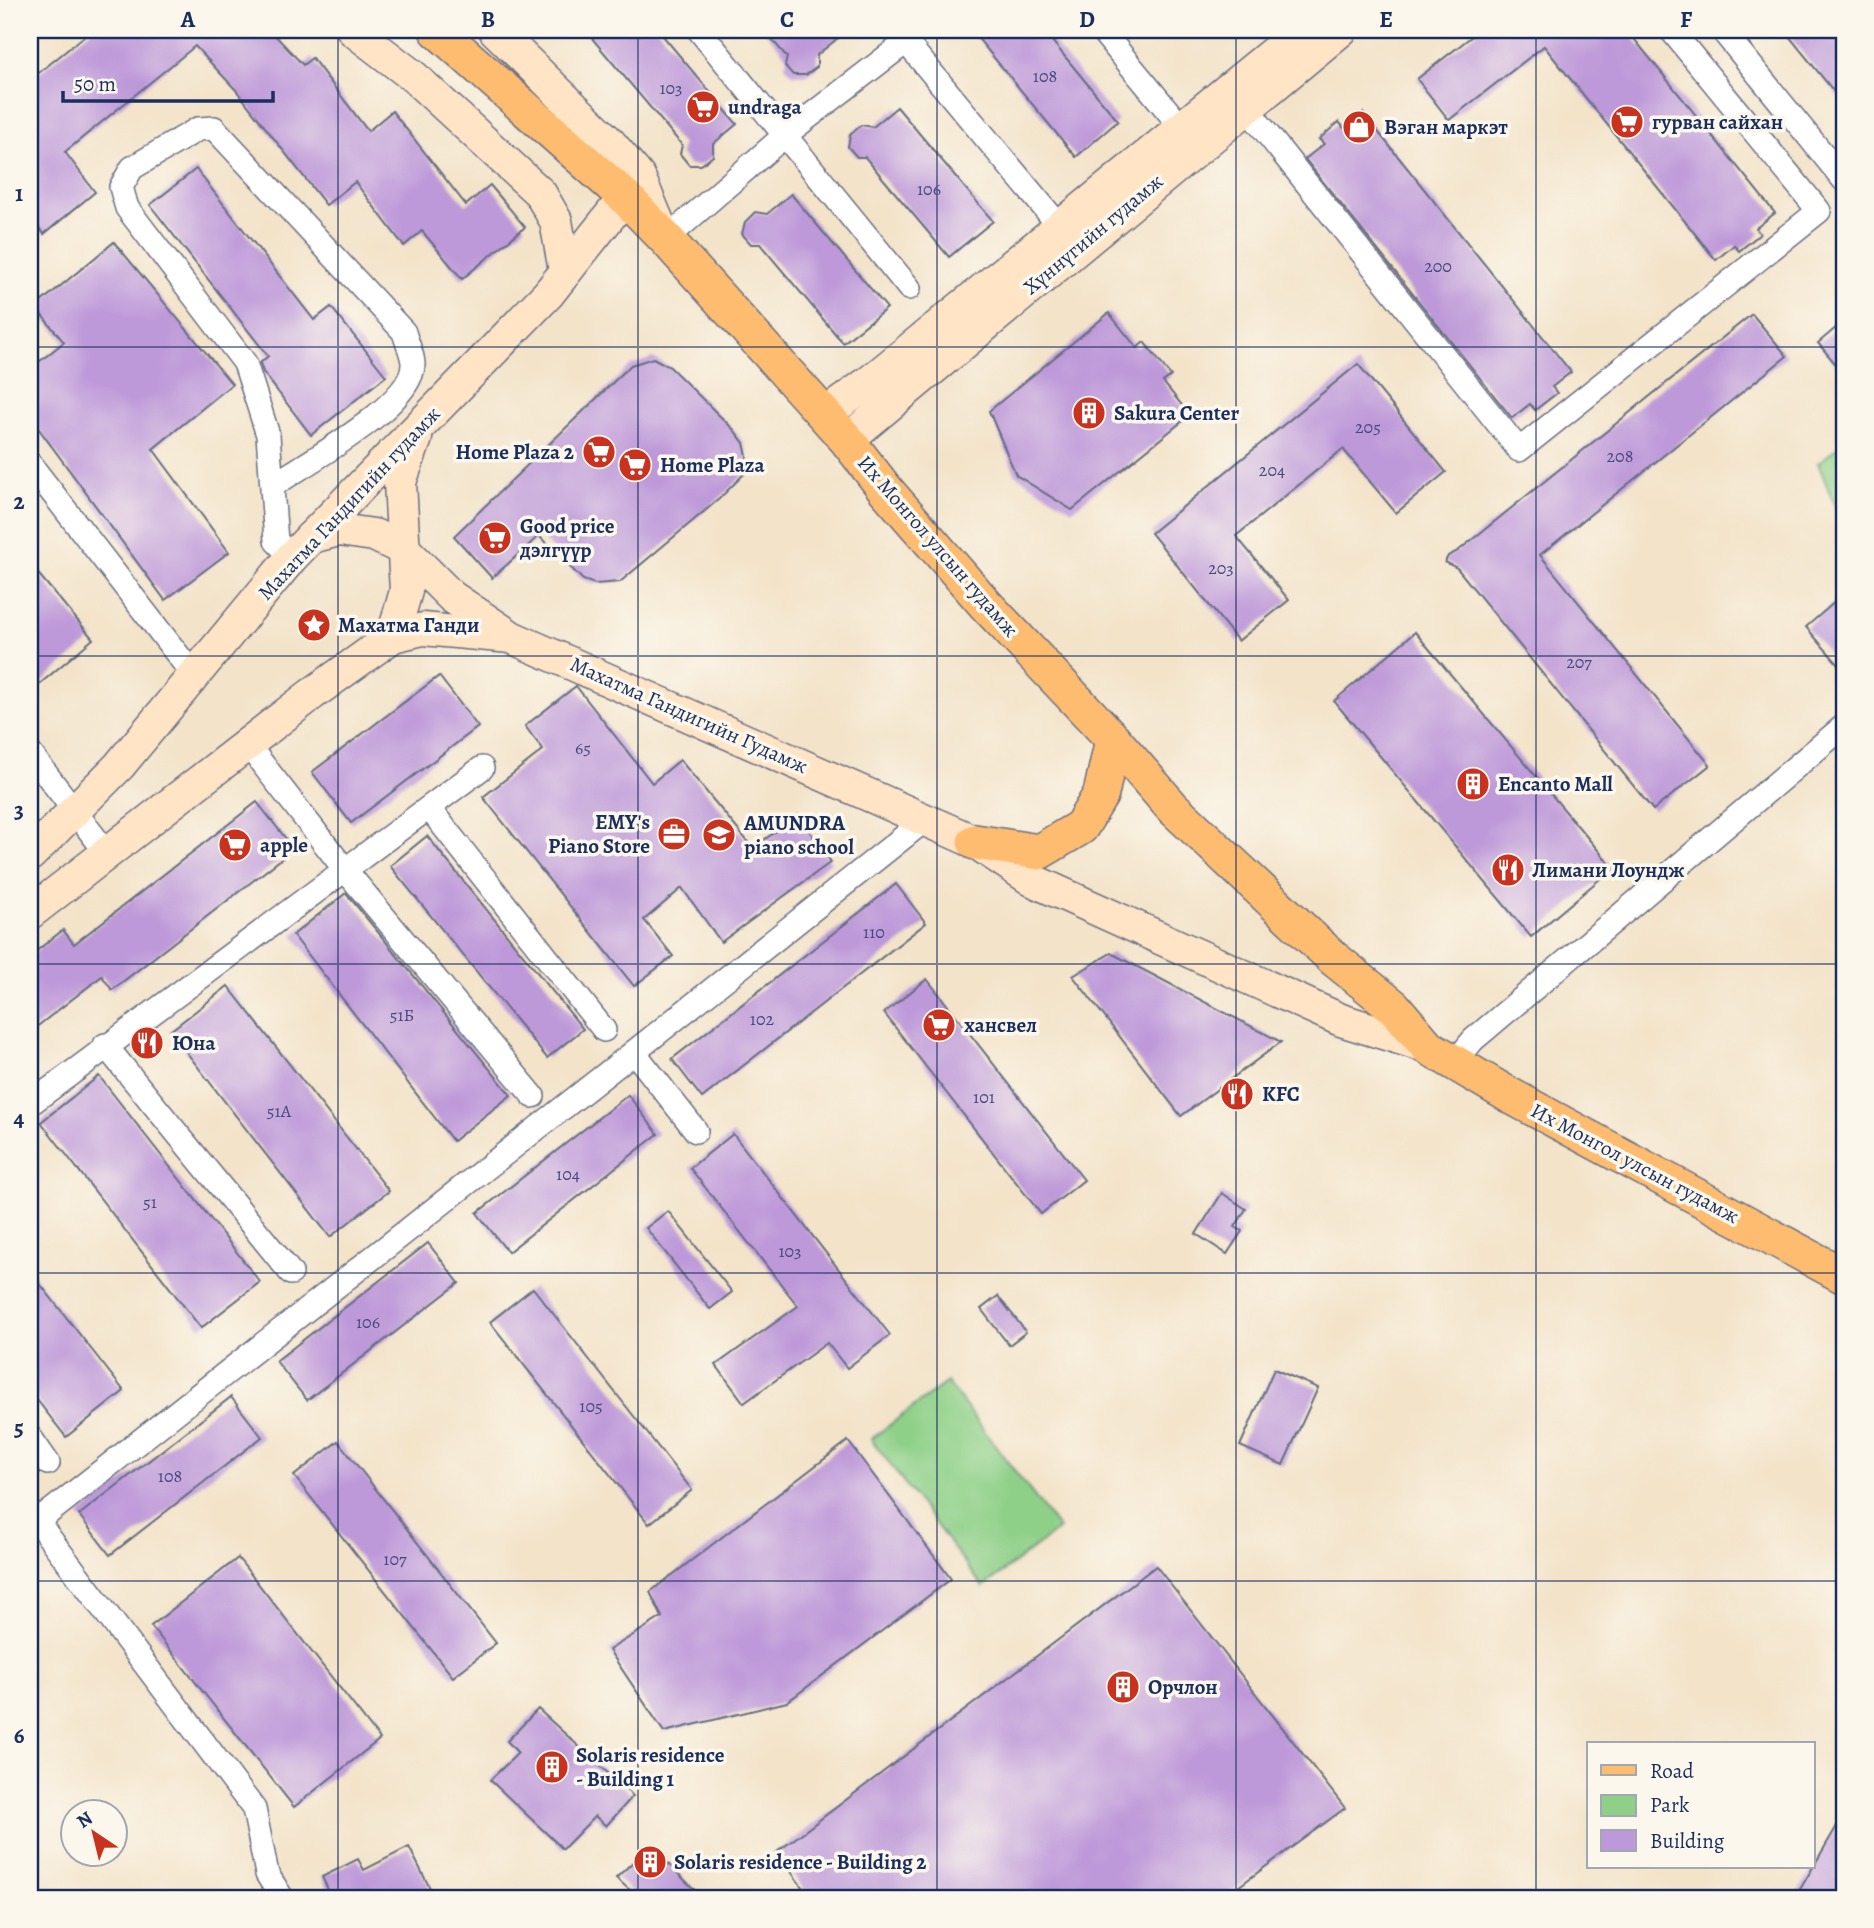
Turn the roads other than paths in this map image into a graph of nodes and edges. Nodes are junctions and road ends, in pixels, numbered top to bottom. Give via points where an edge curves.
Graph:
1 (353, 30) edge
2 (495, 30) edge
3 (699, 30) edge
4 (1101, 30) edge
5 (1301, 30) edge
6 (1341, 30) edge
7 (1671, 30) edge
8 (1721, 30) edge
9 (444, 36) edge
10 (901, 36) edge
11 (1246, 107) junction
12 (1182, 128) junction
13 (784, 136) junction
14 (1844, 179) edge
15 (625, 197) junction
16 (1061, 228) junction
17 (666, 239) junction
18 (565, 271) junction
19 (909, 288) dead end
20 (824, 415) junction
21 (420, 427) junction
22 (847, 440) junction
23 (30, 464) edge
24 (272, 486) junction
25 (302, 547) junction
26 (405, 550) junction
27 (393, 636) junction
28 (511, 637) junction
29 (195, 677) junction
30 (1844, 726) edge
31 (1113, 739) junction
32 (247, 744) junction
33 (30, 753) edge
34 (482, 768) dead end
35 (429, 808) junction
36 (75, 810) junction
37 (925, 820) junction
38 (975, 842) junction
39 (106, 852) junction
40 (30, 855) edge
41 (346, 870) junction
42 (30, 913) edge
43 (604, 1030) dead end
44 (105, 1045) junction
45 (634, 1052) junction
46 (1442, 1054) junction
47 (533, 1096) dead end
48 (30, 1104) edge
49 (696, 1131) dead end
50 (291, 1273) dead end
51 (1844, 1276) edge
52 (30, 1437) edge
53 (48, 1464) dead end
54 (34, 1517) edge
55 (282, 1898) edge

1 - 18 main road via 414,77 540,193 556,221
2 - 17 main road via 639,177
3 - 13 street
4 - 12 street
5 - 12 main road, Хүннүгийн гудамж
6 - 11 main road, Хүннүгийн гудамж
7 - 11 street via 1819,211 1519,450
8 - 14 street
9 - 15 main road, Их Монгол улсын гудамж
10 - 13 street
10 - 16 street
11 - 22 main road, Хүннүгийн гудамж
12 - 16 main road, Хүннүгийн гудамж
13 - 17 street
13 - 19 street
15 - 17 main road, Их Монгол улсын гудамж
15 - 18 main road, Махатма Гандигийн гудамж
16 - 20 main road, Хүннүгийн гудамж
17 - 20 main road, Их Монгол улсын гудамж
18 - 21 main road, Махатма Гандигийн гудамж
20 - 22 main road, Их Монгол улсын гудамж
21 - 25 main road, Махатма Гандигийн гудамж
21 - 26 main road via 400,482
22 - 31 main road, Их Монгол улсын гудамж via 986,605
23 - 29 street
24 - 24 street via 373,419 407,386 413,364 404,332 214,128 198,130 132,168 121,187 127,208 244,363 268,435
24 - 25 street via 276,541
25 - 26 main road via 339,530 374,535
25 - 29 main road, Махатма Гандигийн гудамж
26 - 27 main road via 406,592
26 - 28 main road via 452,597
27 - 28 main road, Махатма Гандигийн Гудамж via 423,629
27 - 32 main road
28 - 37 main road, Махатма Гандигийн Гудамж
29 - 36 main road, Махатма Гандигийн гудамж
30 - 46 street via 1473,1040
31 - 38 main road via 1101,794 1081,827 1039,852
31 - 46 main road, Их Монгол улсын гудамж via 1225,859
32 - 39 main road
32 - 41 street
33 - 36 street
34 - 35 street
35 - 41 street
35 - 43 street
36 - 39 street
36 - 40 main road, Махатма Гандигийн гудамж
37 - 38 main road, Махатма Гандигийн Гудамж
37 - 45 street
38 - 46 main road, Их Монгол улсын гудамж via 1032,880 1341,1020
39 - 42 main road
41 - 44 street
41 - 47 street
44 - 48 street
44 - 50 street
45 - 49 street
45 - 54 street
46 - 51 main road, Их Монгол улсын гудамж via 1509,1095
52 - 53 street
54 - 55 street via 254,1809 267,1874

